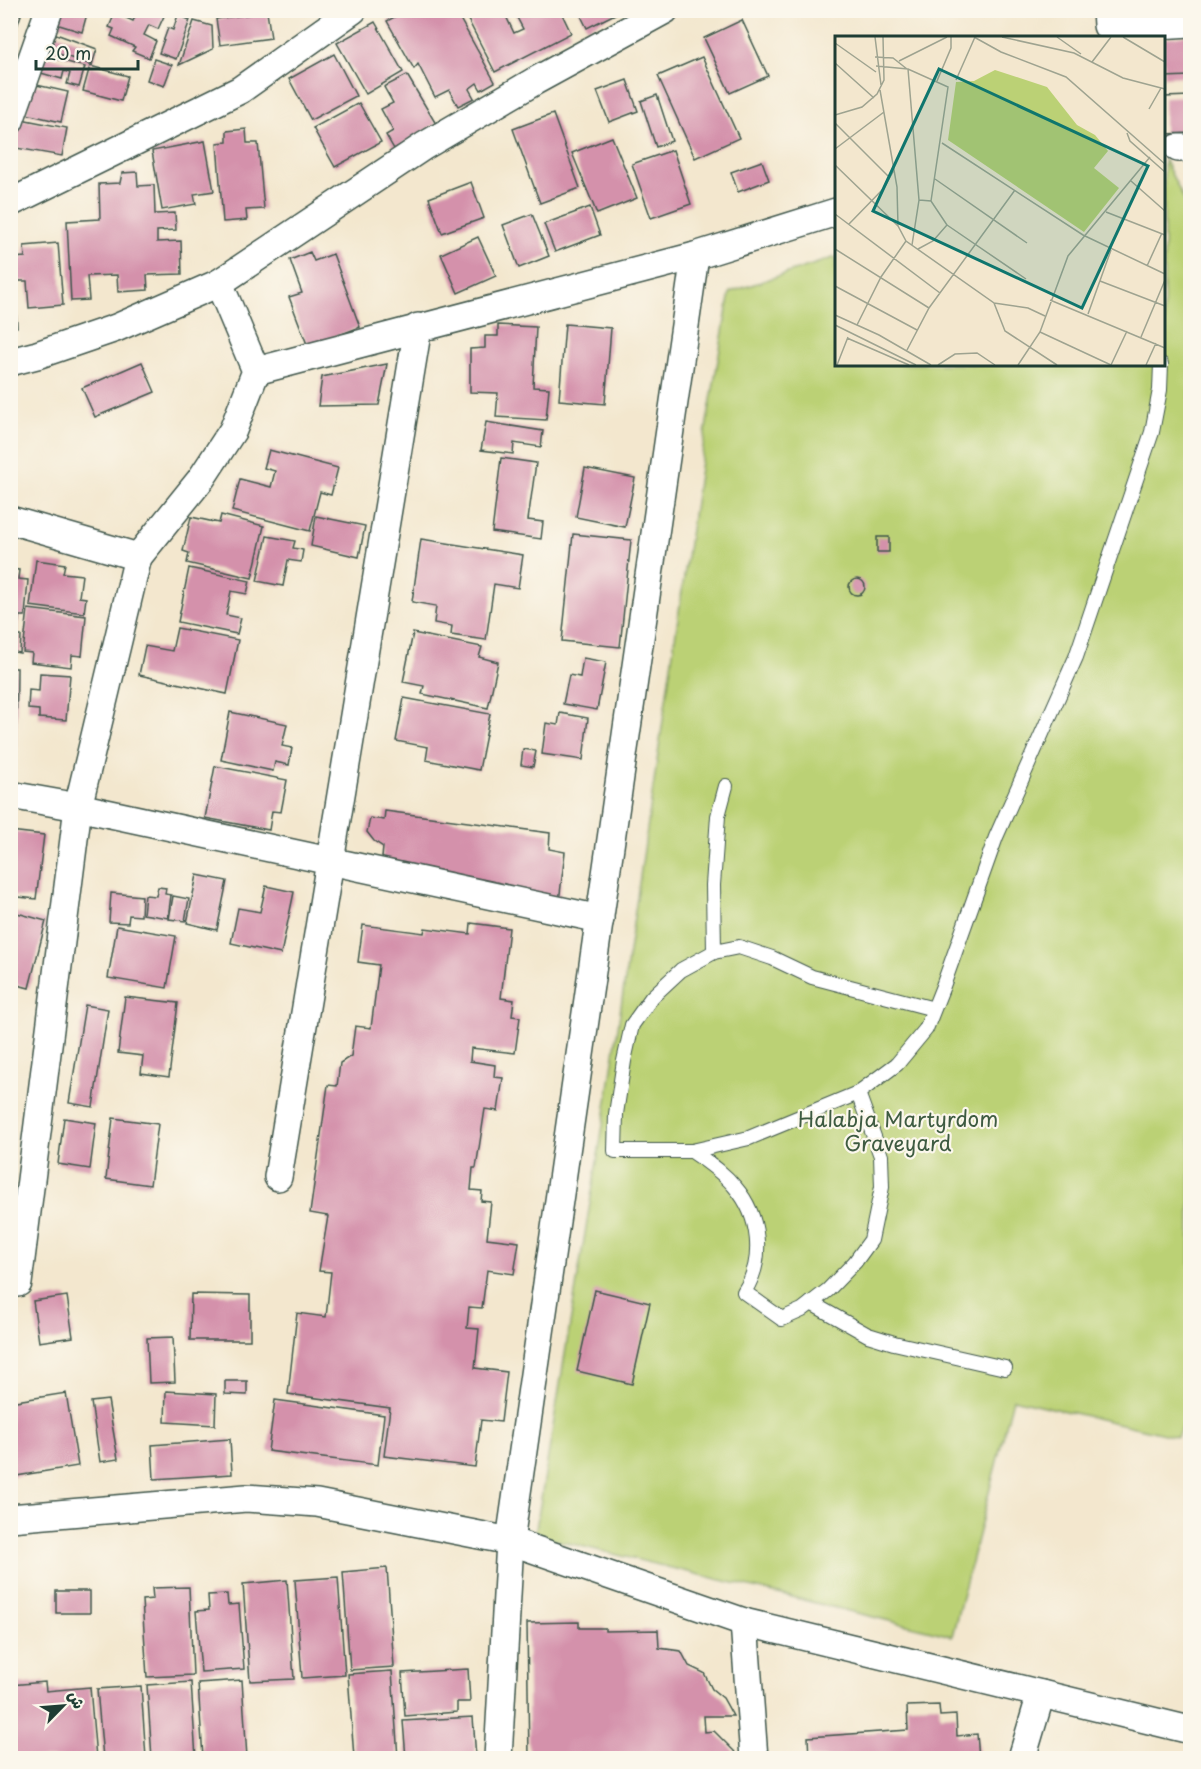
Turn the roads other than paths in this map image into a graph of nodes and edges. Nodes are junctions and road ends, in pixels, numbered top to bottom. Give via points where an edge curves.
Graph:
1 (49, 10) edge
2 (665, 10) edge
3 (349, 11) edge
4 (1191, 21) edge
5 (1110, 24) edge
6 (10, 121) edge
7 (10, 203) edge
8 (835, 213) edge
9 (695, 256) junction
10 (219, 283) junction
11 (418, 327) junction
12 (10, 362) edge
13 (1161, 366) edge
14 (256, 371) junction
15 (10, 520) edge
16 (138, 557) junction
17 (726, 786) dead end
18 (10, 795) edge
19 (78, 807) junction
20 (330, 861) junction
21 (600, 919) junction
22 (714, 952) junction
23 (934, 1009) junction
24 (858, 1093) junction
25 (692, 1151) junction
26 (278, 1177) dead end
27 (18, 1283) dead end
28 (811, 1303) junction
29 (1005, 1368) dead end
30 (10, 1518) edge
31 (510, 1541) junction
32 (744, 1622) junction
33 (1041, 1694) junction
34 (1191, 1730) edge
35 (498, 1758) edge
36 (754, 1758) edge
37 (1022, 1758) edge

1 - 6 street
2 - 10 street via 423,146
3 - 7 street via 240,90
4 - 5 street
8 - 9 street
9 - 11 street
9 - 21 street
10 - 12 street via 116,328
10 - 14 street
11 - 14 street
11 - 20 street
13 - 23 lane via 1152,432 1076,657 996,837
14 - 16 street via 233,430 201,479
15 - 16 street
16 - 19 street
17 - 22 lane via 718,816
18 - 19 street
19 - 20 street
19 - 27 street
20 - 21 street
20 - 26 street
21 - 31 street
22 - 23 lane via 739,947 812,977
22 - 25 lane via 681,970 652,997 633,1025 616,1114 615,1151
23 - 24 lane via 926,1029 897,1064
24 - 25 lane via 749,1138
24 - 28 lane via 881,1156 882,1187 871,1240 855,1262
25 - 28 lane via 736,1188 751,1213 758,1241 753,1278 744,1292 782,1319
28 - 29 lane via 868,1335
30 - 31 street via 246,1498 281,1499
31 - 32 street
31 - 35 street
32 - 33 street
32 - 36 street
33 - 34 street
33 - 37 street

